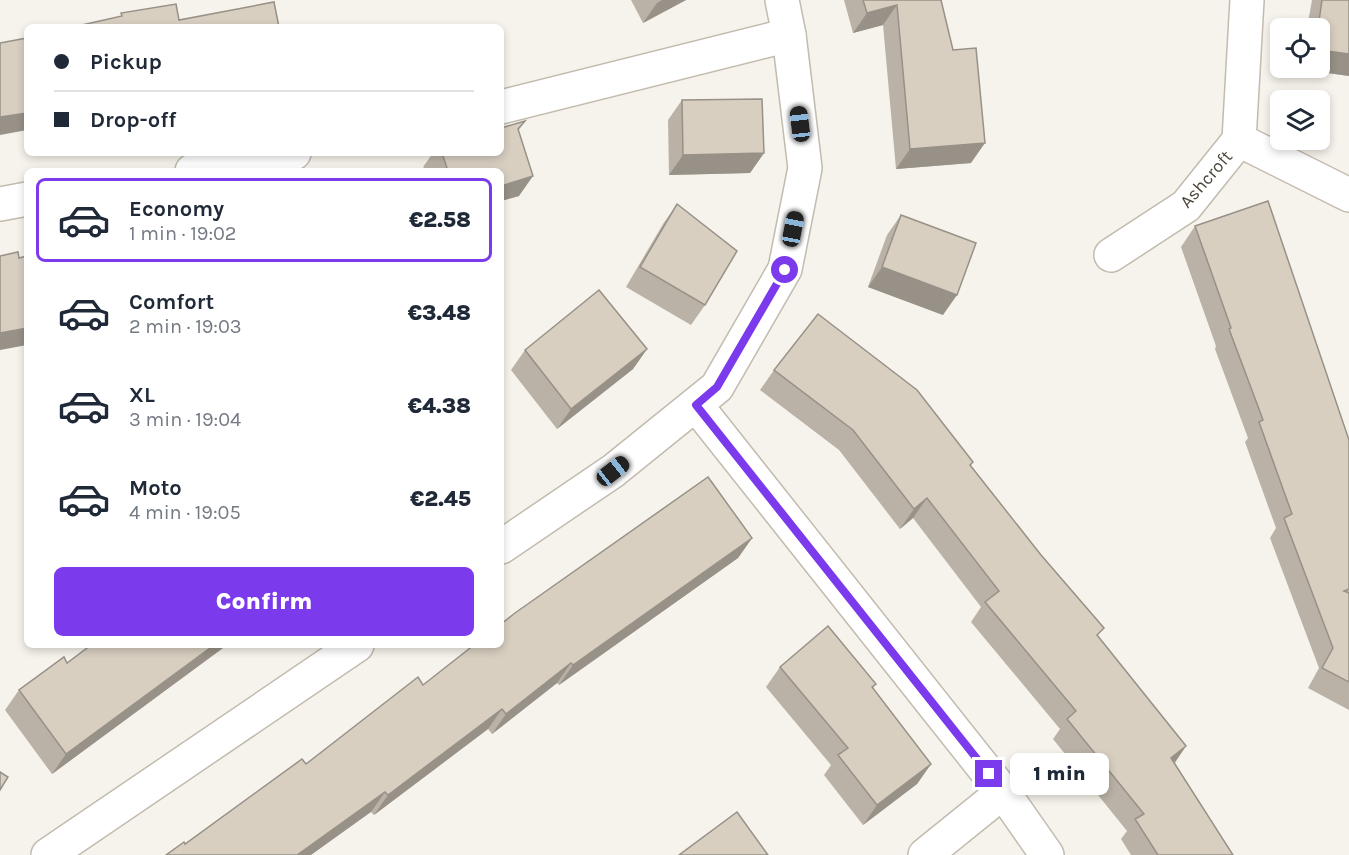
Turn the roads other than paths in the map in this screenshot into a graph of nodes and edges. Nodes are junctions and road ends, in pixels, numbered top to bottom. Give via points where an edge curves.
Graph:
1 (782, 0) edge
2 (1247, 0) edge
3 (789, 35) junction
4 (504, 106) edge
5 (1239, 140) junction
6 (277, 156) edge
7 (209, 168) edge
8 (1349, 195) edge
9 (24, 200) edge
10 (0, 204) edge
11 (1111, 255) dead end
12 (696, 405) junction
13 (504, 545) edge
14 (353, 648) edge
15 (1003, 792) junction
16 (48, 855) edge
17 (925, 855) edge
18 (1047, 855) edge

1 - 3 street
2 - 5 street, Ashcroft
3 - 4 street
3 - 12 street via 805,168 785,270 717,387
5 - 8 street, Ashcroft
5 - 11 street, Ashcroft via 1186,206
6 - 7 street
9 - 10 street
12 - 13 street via 613,471
12 - 15 street
14 - 16 street
15 - 17 street
15 - 18 street

